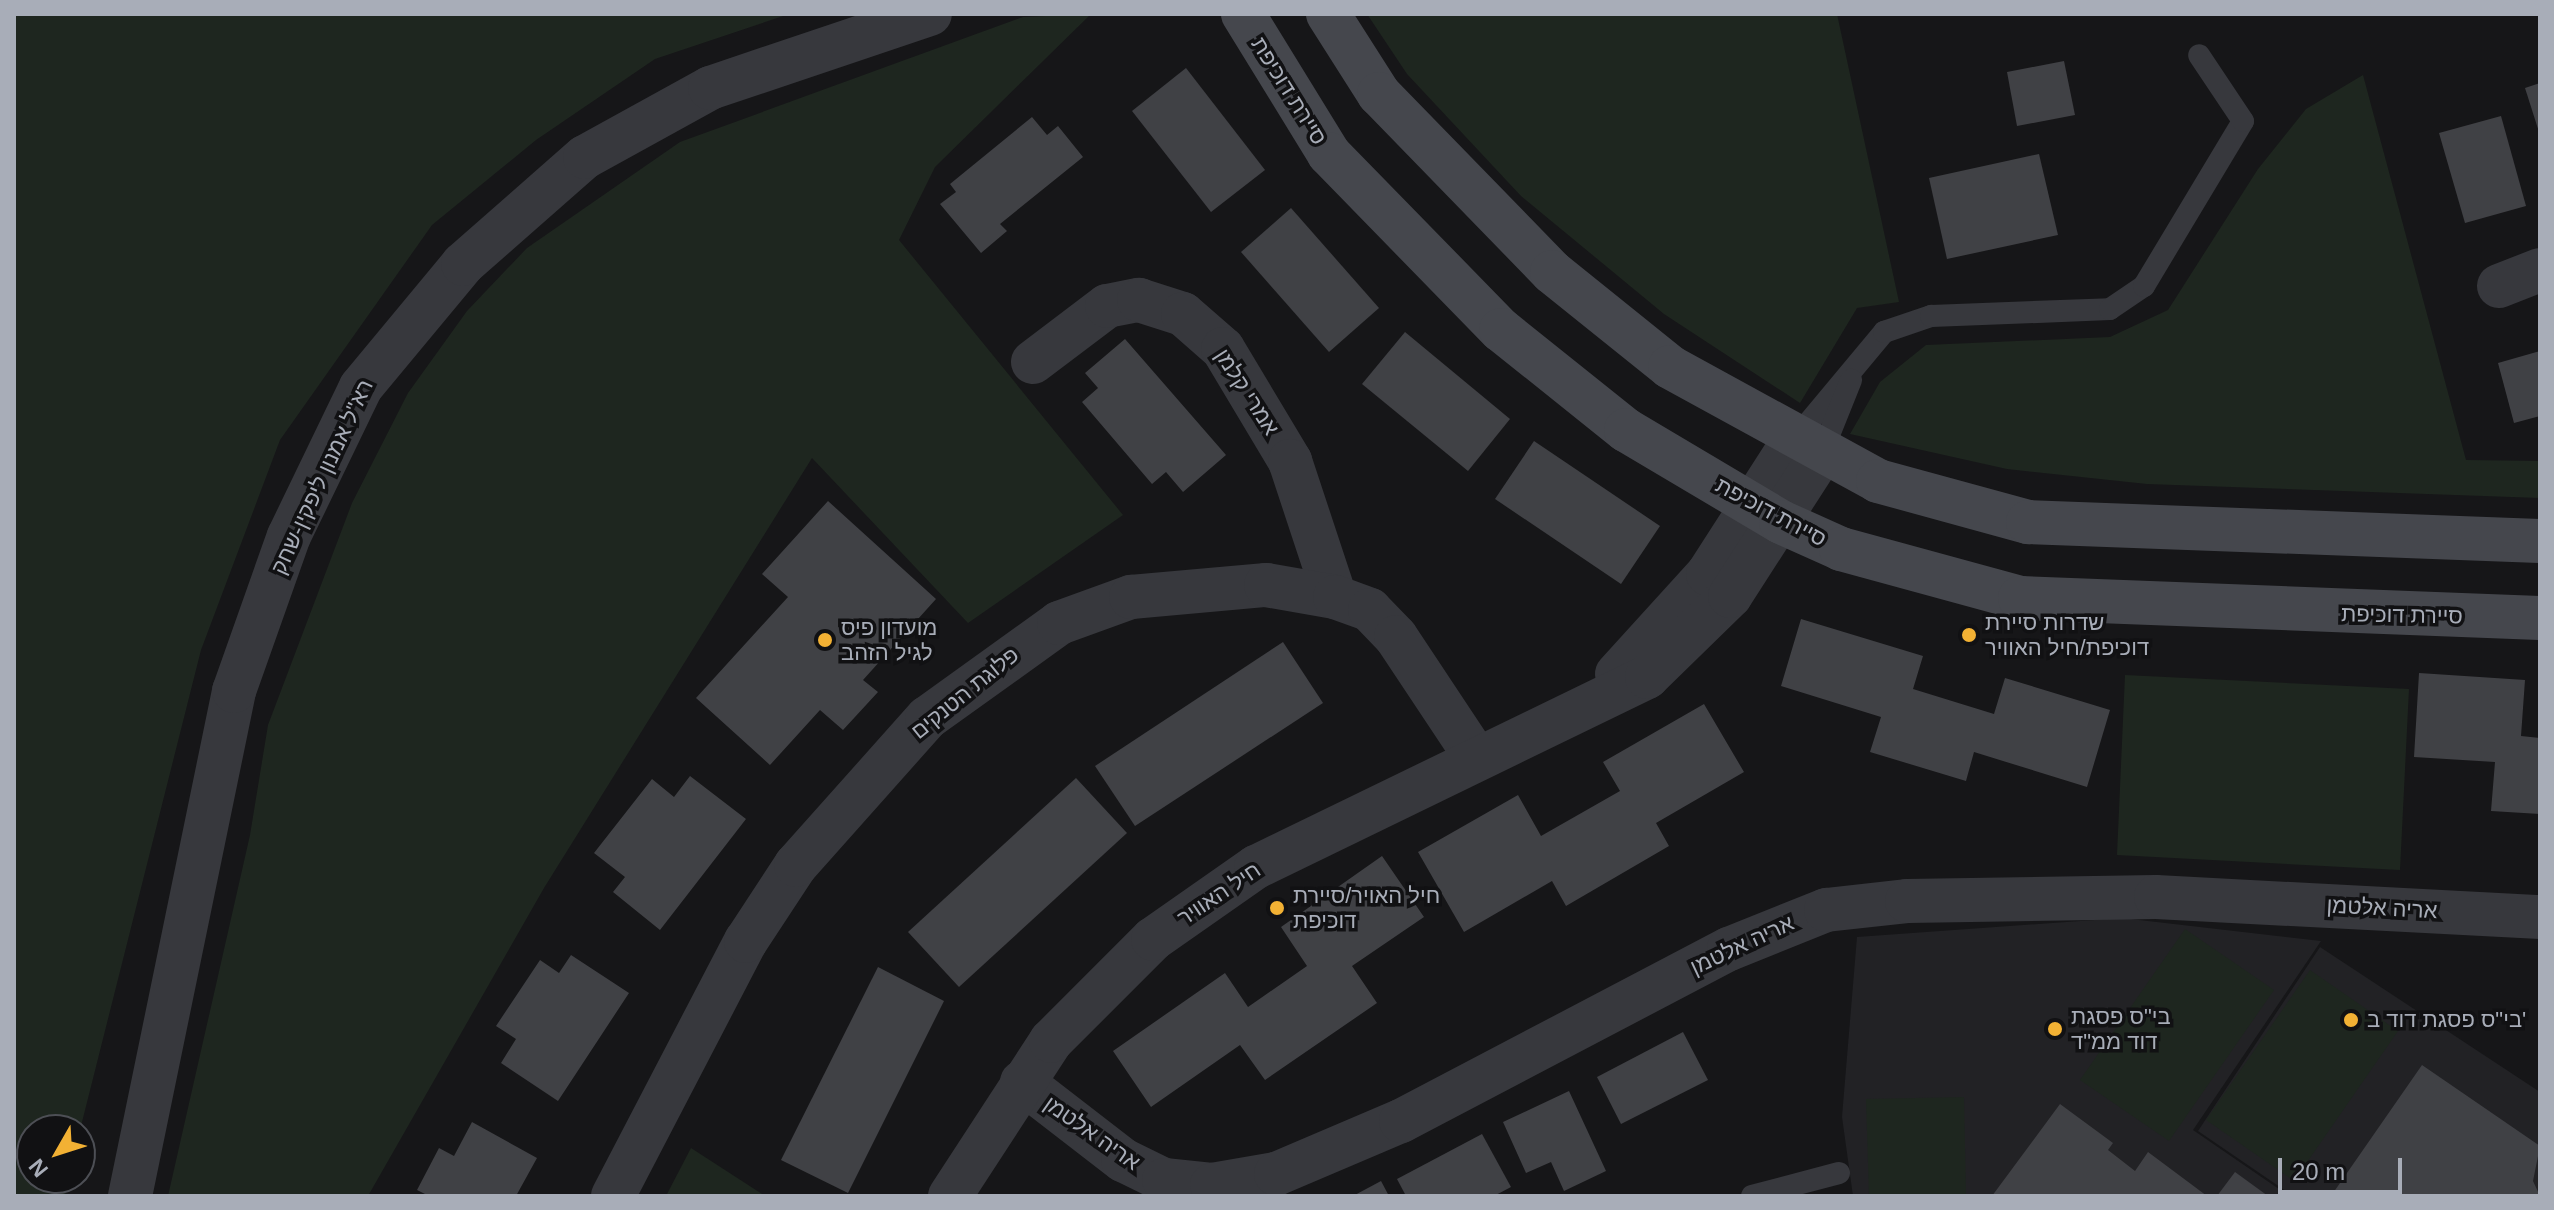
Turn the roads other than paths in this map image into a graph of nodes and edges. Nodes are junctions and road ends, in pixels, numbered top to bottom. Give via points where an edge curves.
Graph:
1 (930, 14) edge
2 (1243, 14) edge
3 (1328, 14) edge
4 (2199, 55) dead end
5 (2540, 270) edge
6 (2499, 286) dead end
7 (1859, 360) junction
8 (1033, 362) dead end
9 (1807, 448) junction
10 (1766, 514) junction
11 (2540, 541) edge
12 (1335, 597) junction
13 (2540, 618) edge
14 (1477, 759) junction
15 (2540, 917) edge
16 (1022, 1082) junction
17 (1839, 1173) dead end
18 (1162, 1188) edge
19 (130, 1196) edge
20 (613, 1196) edge
21 (950, 1196) edge
22 (1752, 1196) edge

1 - 19 street, רא"ל אמנון ליפקין-שחק via 710,88 585,157 463,264 361,387 289,536 234,691
2 - 10 main road, סיירת דוכיפת via 1329,154 1501,330 1626,430
3 - 9 main road via 1379,94 1552,272 1670,367
4 - 7 lane via 2243,121 2144,286 2110,309 1931,316 1884,332
5 - 6 street
7 - 9 lane
7 - 9 lane
8 - 12 street, אמרי קלמן via 1107,306 1139,300 1183,314 1223,349 1290,461
9 - 10 street, חיל האוויר
9 - 11 main road via 1878,481 2028,522
10 - 13 main road, סיירת דוכיפת via 1841,549 2020,598
10 - 14 street, חיל האוויר via 1584,706
12 - 14 street, פלוגת הטנקים via 1370,610 1396,637
12 - 20 street, פלוגת הטנקים via 1266,585 1131,597 1059,623 927,718 855,793 779,890
14 - 16 street, חיל האוויר via 1256,867 1153,939 1094,990
15 - 18 street, אריה אלטמן via 2156,897 1907,901 1826,910 1729,949 1401,1121 1276,1174
16 - 18 street, אריה אלטמן
16 - 21 street, חיל האוויר
17 - 22 lane

